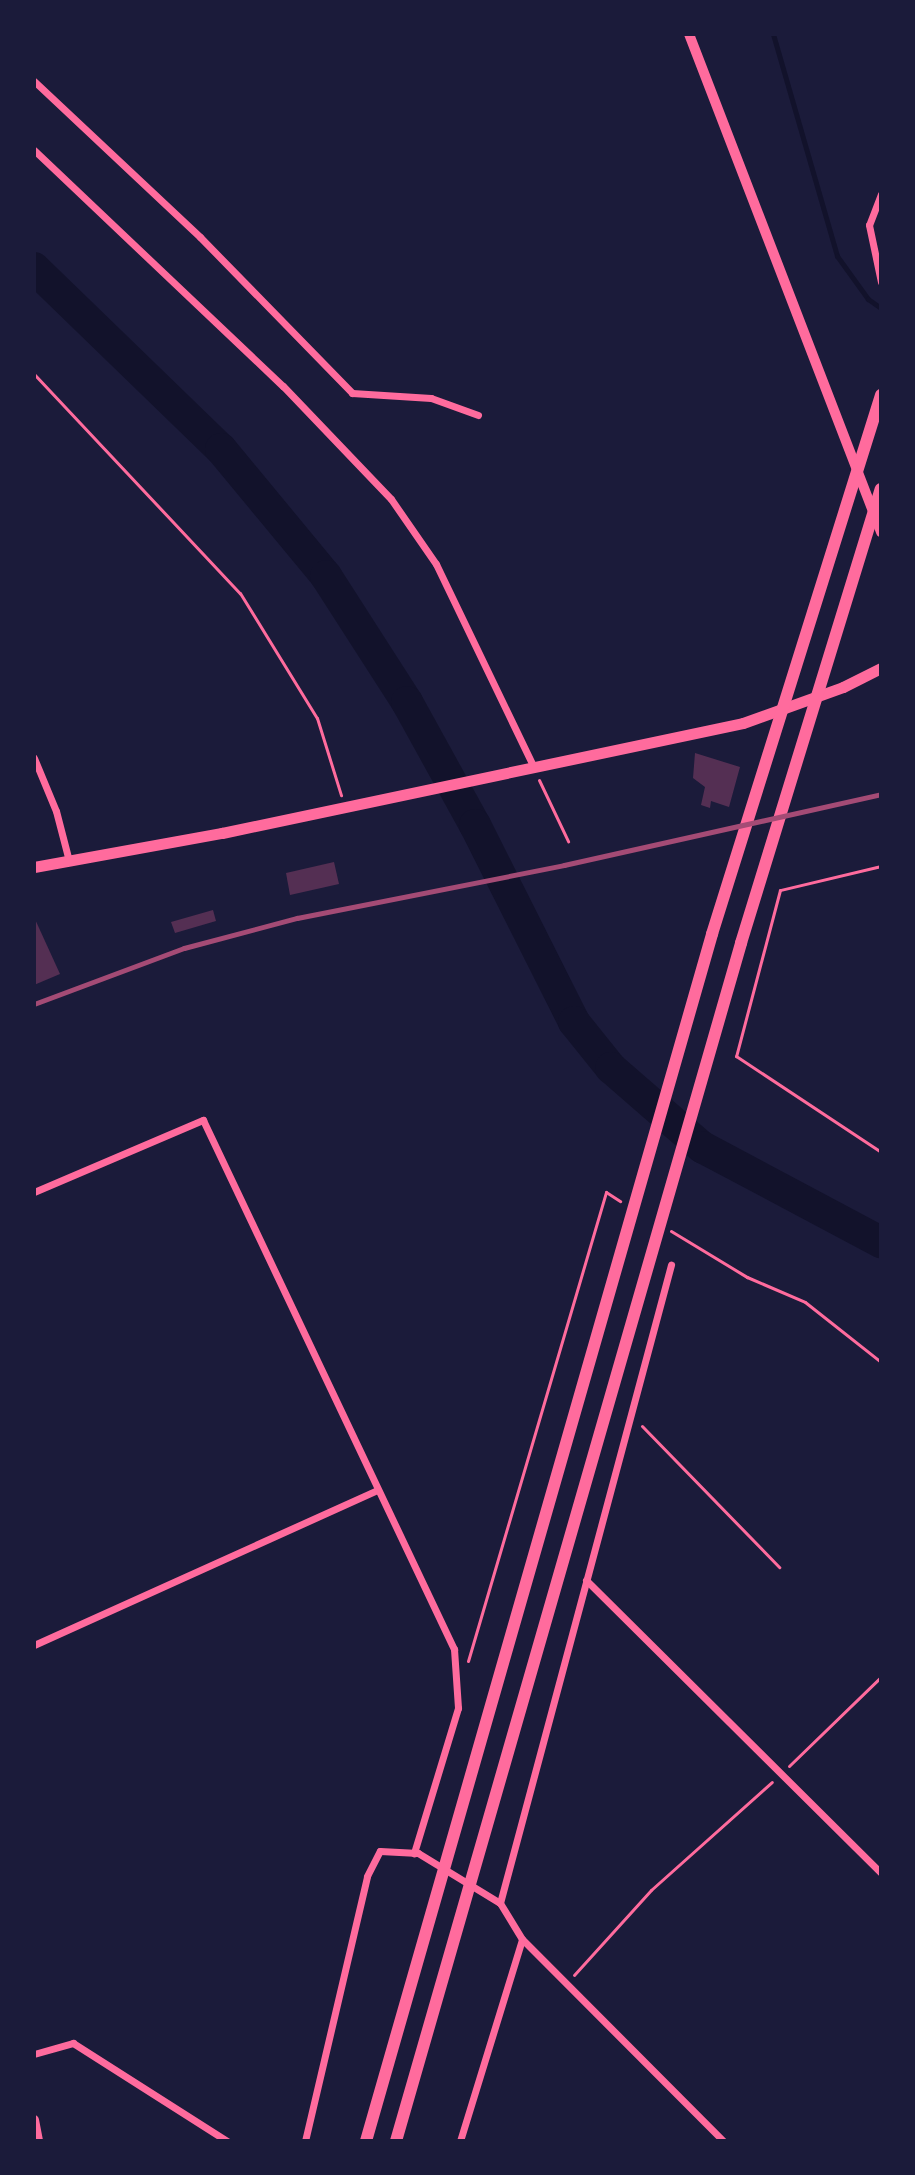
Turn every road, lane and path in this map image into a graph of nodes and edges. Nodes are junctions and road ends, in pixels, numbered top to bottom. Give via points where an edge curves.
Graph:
1 (689, 34) edge
2 (34, 81) edge
3 (34, 150) edge
4 (881, 194) edge
5 (881, 282) edge
6 (34, 374) edge
7 (881, 395) edge
8 (478, 415) dead end
9 (881, 489) edge
10 (881, 532) edge
11 (881, 668) edge
12 (34, 758) edge
13 (534, 768) junction
14 (350, 805) junction
15 (568, 841) dead end
16 (69, 861) junction
17 (881, 866) edge
18 (34, 867) edge
19 (881, 1152) edge
20 (34, 1192) edge
21 (671, 1265) dead end
22 (630, 1415) junction
23 (378, 1490) junction
24 (779, 1567) dead end
25 (586, 1580) junction
26 (34, 1645) edge
27 (881, 1677) edge
28 (783, 1773) junction
29 (414, 1853) junction
30 (881, 1873) edge
31 (500, 1903) junction
32 (522, 1939) junction
33 (566, 1984) junction
34 (34, 2054) edge
35 (34, 2120) edge
36 (38, 2141) edge
37 (227, 2141) edge
38 (305, 2141) edge
39 (366, 2141) edge
40 (396, 2141) edge
41 (460, 2141) edge
42 (723, 2141) edge

1 - 10 main road
2 - 8 street via 200,237 352,393 431,398
3 - 13 street via 283,386 391,499 436,564
4 - 5 street via 869,225
6 - 14 path via 240,593 317,718
7 - 39 highway via 704,963
9 - 40 highway via 736,958
11 - 13 main road via 743,723
12 - 16 street
13 - 14 main road
13 - 15 path
14 - 16 main road
16 - 18 main road
17 - 19 path via 780,890 736,1056
20 - 23 street via 203,1120
21 - 22 street
22 - 24 path
22 - 25 street
23 - 26 street
23 - 29 street via 454,1649 458,1708
25 - 28 street
25 - 31 street
27 - 28 path
28 - 30 street
28 - 33 path via 651,1890
29 - 31 street
29 - 38 street via 380,1851 367,1876
31 - 32 street
32 - 33 street
32 - 41 street
33 - 42 street
34 - 37 street via 73,2043
35 - 36 main road

